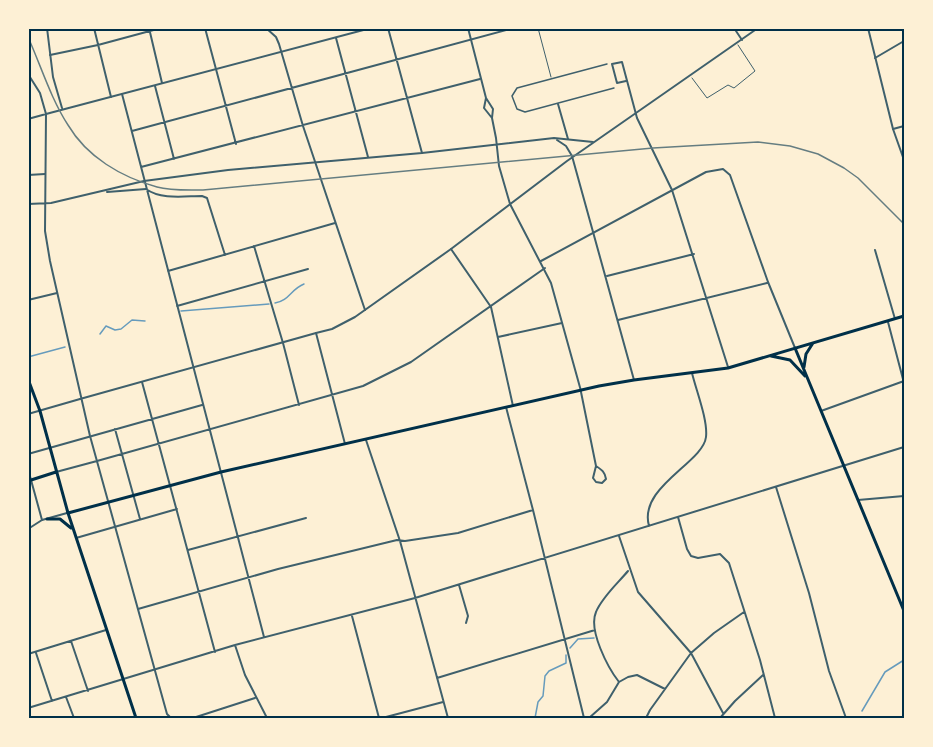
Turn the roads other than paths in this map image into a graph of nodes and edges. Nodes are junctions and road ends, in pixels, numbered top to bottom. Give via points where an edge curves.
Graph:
1 (47, 28) edge
2 (94, 28) edge
3 (161, 28) edge
4 (205, 28) edge
5 (266, 28) edge
6 (371, 28) edge
7 (388, 28) edge
8 (468, 28) edge
9 (514, 28) edge
10 (538, 28) edge
11 (734, 28) edge
12 (758, 28) edge
13 (867, 28) edge
14 (150, 30) edge
15 (336, 38) junction
16 (471, 40) junction
17 (742, 40) junction
18 (904, 41) edge
19 (737, 43) junction
20 (98, 45) junction
21 (281, 52) junction
22 (50, 55) junction
23 (875, 58) junction
24 (397, 60) junction
25 (607, 64) dead end
26 (215, 69) junction
27 (28, 74) edge
28 (345, 74) junction
29 (690, 76) junction
30 (551, 77) dead end
31 (482, 79) junction
32 (626, 81) junction
33 (162, 83) junction
34 (155, 85) junction
35 (292, 88) junction
36 (614, 88) dead end
37 (122, 94) junction
38 (111, 97) junction
39 (486, 98) junction
40 (58, 99) junction
41 (407, 99) junction
42 (558, 104) dead end
43 (225, 105) junction
44 (63, 109) junction
45 (52, 112) junction
46 (355, 113) junction
47 (635, 113) junction
48 (46, 114) junction
49 (492, 118) junction
50 (28, 119) edge
51 (165, 122) junction
52 (303, 126) junction
53 (904, 126) edge
54 (893, 129) junction
55 (132, 131) junction
56 (554, 138) junction
57 (568, 140) junction
58 (594, 142) junction
59 (236, 144) junction
60 (497, 144) junction
61 (566, 146) junction
62 (581, 152) junction
63 (422, 153) junction
64 (368, 157) junction
65 (572, 158) junction
66 (174, 159) junction
67 (904, 160) edge
68 (316, 161) junction
69 (141, 167) junction
70 (45, 174) junction
71 (28, 175) edge
72 (144, 182) junction
73 (146, 189) junction
74 (672, 190) junction
75 (98, 193) junction
76 (45, 203) junction
77 (28, 204) edge
78 (510, 204) junction
79 (336, 223) junction
80 (594, 231) junction
81 (254, 246) junction
82 (451, 249) junction
83 (875, 250) dead end
84 (694, 254) junction
85 (225, 255) junction
86 (541, 261) junction
87 (308, 268) dead end
88 (545, 268) junction
89 (168, 271) junction
90 (607, 276) junction
91 (265, 281) junction
92 (768, 282) junction
93 (57, 293) junction
94 (707, 299) junction
95 (28, 300) edge
96 (177, 306) junction
97 (490, 307) junction
98 (365, 310) junction
99 (904, 316) edge
100 (895, 319) junction
101 (618, 320) junction
102 (888, 321) junction
103 (563, 323) junction
104 (316, 333) junction
105 (498, 337) junction
106 (813, 342) junction
107 (283, 343) junction
108 (795, 348) junction
109 (769, 356) junction
110 (192, 368) junction
111 (728, 368) junction
112 (804, 369) junction
113 (692, 373) junction
114 (808, 379) junction
115 (28, 380) edge
116 (634, 380) junction
117 (142, 381) junction
118 (904, 382) edge
119 (581, 391) junction
120 (333, 396) junction
121 (80, 399) junction
122 (203, 405) junction
123 (298, 405) junction
124 (513, 406) junction
125 (506, 407) junction
126 (40, 411) junction
127 (821, 411) junction
128 (28, 414) edge
129 (152, 418) junction
130 (115, 429) junction
131 (210, 429) junction
132 (90, 436) junction
133 (366, 439) junction
134 (159, 443) junction
135 (345, 444) junction
136 (50, 447) junction
137 (904, 447) edge
138 (28, 454) edge
139 (122, 454) junction
140 (97, 461) junction
141 (596, 466) junction
142 (843, 466) junction
143 (28, 469) edge
144 (57, 472) junction
145 (221, 472) junction
146 (30, 480) edge
147 (170, 485) junction
148 (776, 487) junction
149 (133, 495) junction
150 (904, 496) edge
151 (858, 500) junction
152 (109, 502) junction
153 (177, 509) junction
154 (533, 510) junction
155 (68, 513) junction
156 (678, 517) junction
157 (306, 518) dead end
158 (44, 519) junction
159 (140, 519) junction
160 (115, 526) junction
161 (649, 526) junction
162 (28, 529) edge
163 (74, 531) junction
164 (619, 536) junction
165 (238, 537) junction
166 (76, 538) junction
167 (400, 541) junction
168 (188, 550) junction
169 (545, 558) junction
170 (629, 569) junction
171 (249, 577) junction
172 (459, 585) junction
173 (198, 591) junction
174 (415, 598) junction
175 (138, 609) junction
176 (904, 611) edge
177 (744, 612) junction
178 (352, 615) junction
179 (466, 623) dead end
180 (106, 630) junction
181 (595, 630) junction
182 (264, 637) junction
183 (565, 639) junction
184 (71, 641) junction
185 (235, 645) junction
186 (36, 652) junction
187 (215, 652) junction
188 (691, 653) junction
189 (28, 654) edge
190 (155, 670) junction
191 (763, 675) junction
192 (437, 678) junction
193 (122, 680) junction
194 (619, 682) junction
195 (665, 689) junction
196 (88, 692) junction
197 (66, 697) junction
198 (255, 698) junction
199 (52, 701) junction
200 (443, 702) junction
201 (28, 708) edge
202 (409, 711) junction
203 (723, 713) junction
204 (74, 718) edge
205 (136, 718) edge
206 (169, 718) edge
207 (193, 718) edge
208 (267, 718) edge
209 (337, 718) edge
210 (379, 718) edge
211 (411, 718) edge
212 (448, 718) edge
213 (584, 718) edge
214 (589, 718) edge
215 (646, 718) edge
216 (720, 718) edge
217 (775, 718) edge
218 (846, 718) edge

1 - 22 street
2 - 20 street
3 - 14 street
4 - 26 street
5 - 21 street via 276,37
6 - 15 street
7 - 24 street
8 - 16 street
9 - 16 street
10 - 30 lane
11 - 17 street
12 - 17 street
13 - 23 street
14 - 20 street
14 - 33 street
15 - 21 street
15 - 28 street
16 - 24 street
16 - 31 street
17 - 19 street
18 - 23 street
19 - 29 street
19 - 29 lane via 755,71 734,88 729,85 707,98
20 - 22 street
20 - 38 street
21 - 26 street
21 - 35 street
22 - 40 street
23 - 54 street
24 - 28 street
24 - 41 street
25 - 36 street via 517,88 512,96 515,107 525,112
26 - 33 street
26 - 43 street
27 - 48 street via 42,97
28 - 35 street
28 - 46 street
29 - 47 street
31 - 39 street
31 - 41 street
32 - 32 street via 621,62 612,64 617,83
32 - 47 street
33 - 34 street
34 - 37 street
34 - 51 street
35 - 43 street
35 - 52 street
37 - 38 street
37 - 55 street
38 - 44 street
39 - 49 street via 493,108
39 - 49 street via 484,108
40 - 44 street
40 - 45 street
41 - 46 street
41 - 63 street
42 - 57 street
43 - 51 street
43 - 59 street
44 - 45 street
45 - 48 street
46 - 52 street
46 - 64 street
47 - 58 street
47 - 74 street
48 - 50 street
48 - 70 street
49 - 60 street
51 - 55 street
51 - 66 street
52 - 59 street
52 - 68 street
53 - 54 street
54 - 67 street
55 - 69 street
56 - 57 street
56 - 60 street
56 - 61 street
57 - 58 street
58 - 62 street
59 - 66 street
60 - 63 street
60 - 78 street
61 - 62 street via 574,153
61 - 65 street
62 - 65 street
63 - 64 street
64 - 68 street
65 - 78 street
65 - 80 street
66 - 69 street
68 - 72 street
68 - 79 street
69 - 72 street
70 - 71 street
70 - 76 street
72 - 73 street
72 - 75 street
73 - 75 street
73 - 85 street via 151,193 207,198
73 - 89 street
74 - 80 street
74 - 84 street
74 - 92 street via 708,171 723,169 730,175
75 - 76 street
76 - 77 street
76 - 93 street via 45,234
78 - 82 street
78 - 86 street
79 - 81 street
79 - 98 street
80 - 86 street
80 - 90 street
81 - 85 street
81 - 91 street
82 - 97 street
82 - 98 street
83 - 100 street
84 - 90 street
84 - 94 street
85 - 89 street
86 - 88 street
87 - 91 street
88 - 97 street
88 - 103 street
89 - 96 street
90 - 101 street
91 - 96 street
91 - 107 street
92 - 94 street
92 - 108 street
93 - 95 street
93 - 121 street
94 - 101 street
94 - 111 street
96 - 110 street
97 - 105 street
97 - 120 street via 392,373
98 - 104 street
99 - 100 main road
100 - 102 main road
101 - 116 street
102 - 106 main road
102 - 118 street
103 - 105 street
103 - 119 street
104 - 107 street
104 - 120 street
105 - 124 street
106 - 108 main road
106 - 112 main road via 805,355
107 - 110 street
107 - 123 street
108 - 109 main road
108 - 112 main road
109 - 111 main road
109 - 114 main road via 790,360
110 - 117 street
110 - 122 street
111 - 113 main road
112 - 114 main road
113 - 116 main road
113 - 161 street via 706,439 650,504
114 - 127 main road
115 - 126 main road
116 - 119 main road
117 - 121 street
117 - 129 street
118 - 127 street
119 - 124 main road
119 - 141 street
120 - 123 street
120 - 135 street
121 - 126 street
121 - 132 street
122 - 129 street
122 - 131 street
123 - 131 street
124 - 125 main road
125 - 133 main road
125 - 154 street
126 - 128 street
126 - 136 main road
127 - 142 main road
129 - 130 street
129 - 134 street
130 - 132 street
130 - 139 street
131 - 134 street
131 - 145 street
132 - 136 street
132 - 140 street
133 - 135 main road
133 - 167 street
134 - 139 street
134 - 147 street
135 - 145 main road
136 - 138 street
136 - 144 main road
137 - 142 street
139 - 140 street
139 - 149 street
140 - 144 street
140 - 152 street
141 - 141 street via 593,478 602,483 605,476
142 - 148 street
142 - 151 main road
143 - 146 street
144 - 146 main road
144 - 155 main road
145 - 147 main road
145 - 165 street
146 - 158 street
147 - 149 main road
147 - 153 street
148 - 156 street
148 - 218 street
149 - 152 main road
149 - 159 street
150 - 151 street
151 - 176 main road
152 - 155 main road
152 - 160 street
153 - 159 street
153 - 168 street
154 - 167 street via 458,532
154 - 169 street
155 - 158 street
155 - 163 main road
156 - 161 street
156 - 177 street via 692,556 720,554 726,560
157 - 165 street
158 - 162 street
158 - 163 main road via 60,519
159 - 160 street
160 - 166 street
160 - 175 street
161 - 164 street
163 - 166 main road
164 - 169 street
164 - 170 street
165 - 168 street
165 - 171 street
166 - 180 main road
167 - 171 street
167 - 174 street
168 - 173 street
169 - 172 street
169 - 183 street
170 - 181 street via 599,607
170 - 188 street via 638,592
171 - 173 street
171 - 182 street
172 - 174 street
172 - 179 street via 468,616
173 - 175 street
173 - 187 street
174 - 178 street
174 - 192 street
175 - 190 street
177 - 188 street
177 - 191 street
178 - 182 street
178 - 210 street
180 - 184 street
180 - 193 main road
181 - 183 street
181 - 194 street
182 - 185 street
183 - 192 street
183 - 213 street
184 - 186 street
184 - 196 street
185 - 187 street
185 - 198 street
186 - 189 street
186 - 199 street
187 - 190 street
188 - 195 street
188 - 203 street
190 - 193 street
190 - 206 street
191 - 203 street
191 - 217 street
192 - 200 street
193 - 196 street
193 - 205 main road
194 - 195 street via 637,675
194 - 214 street via 607,702
195 - 215 street
196 - 197 street
197 - 199 street
197 - 204 street
198 - 207 street
198 - 208 street
199 - 201 street
200 - 202 street
200 - 212 street
202 - 210 street
202 - 211 street
203 - 216 street
209 - 210 street

